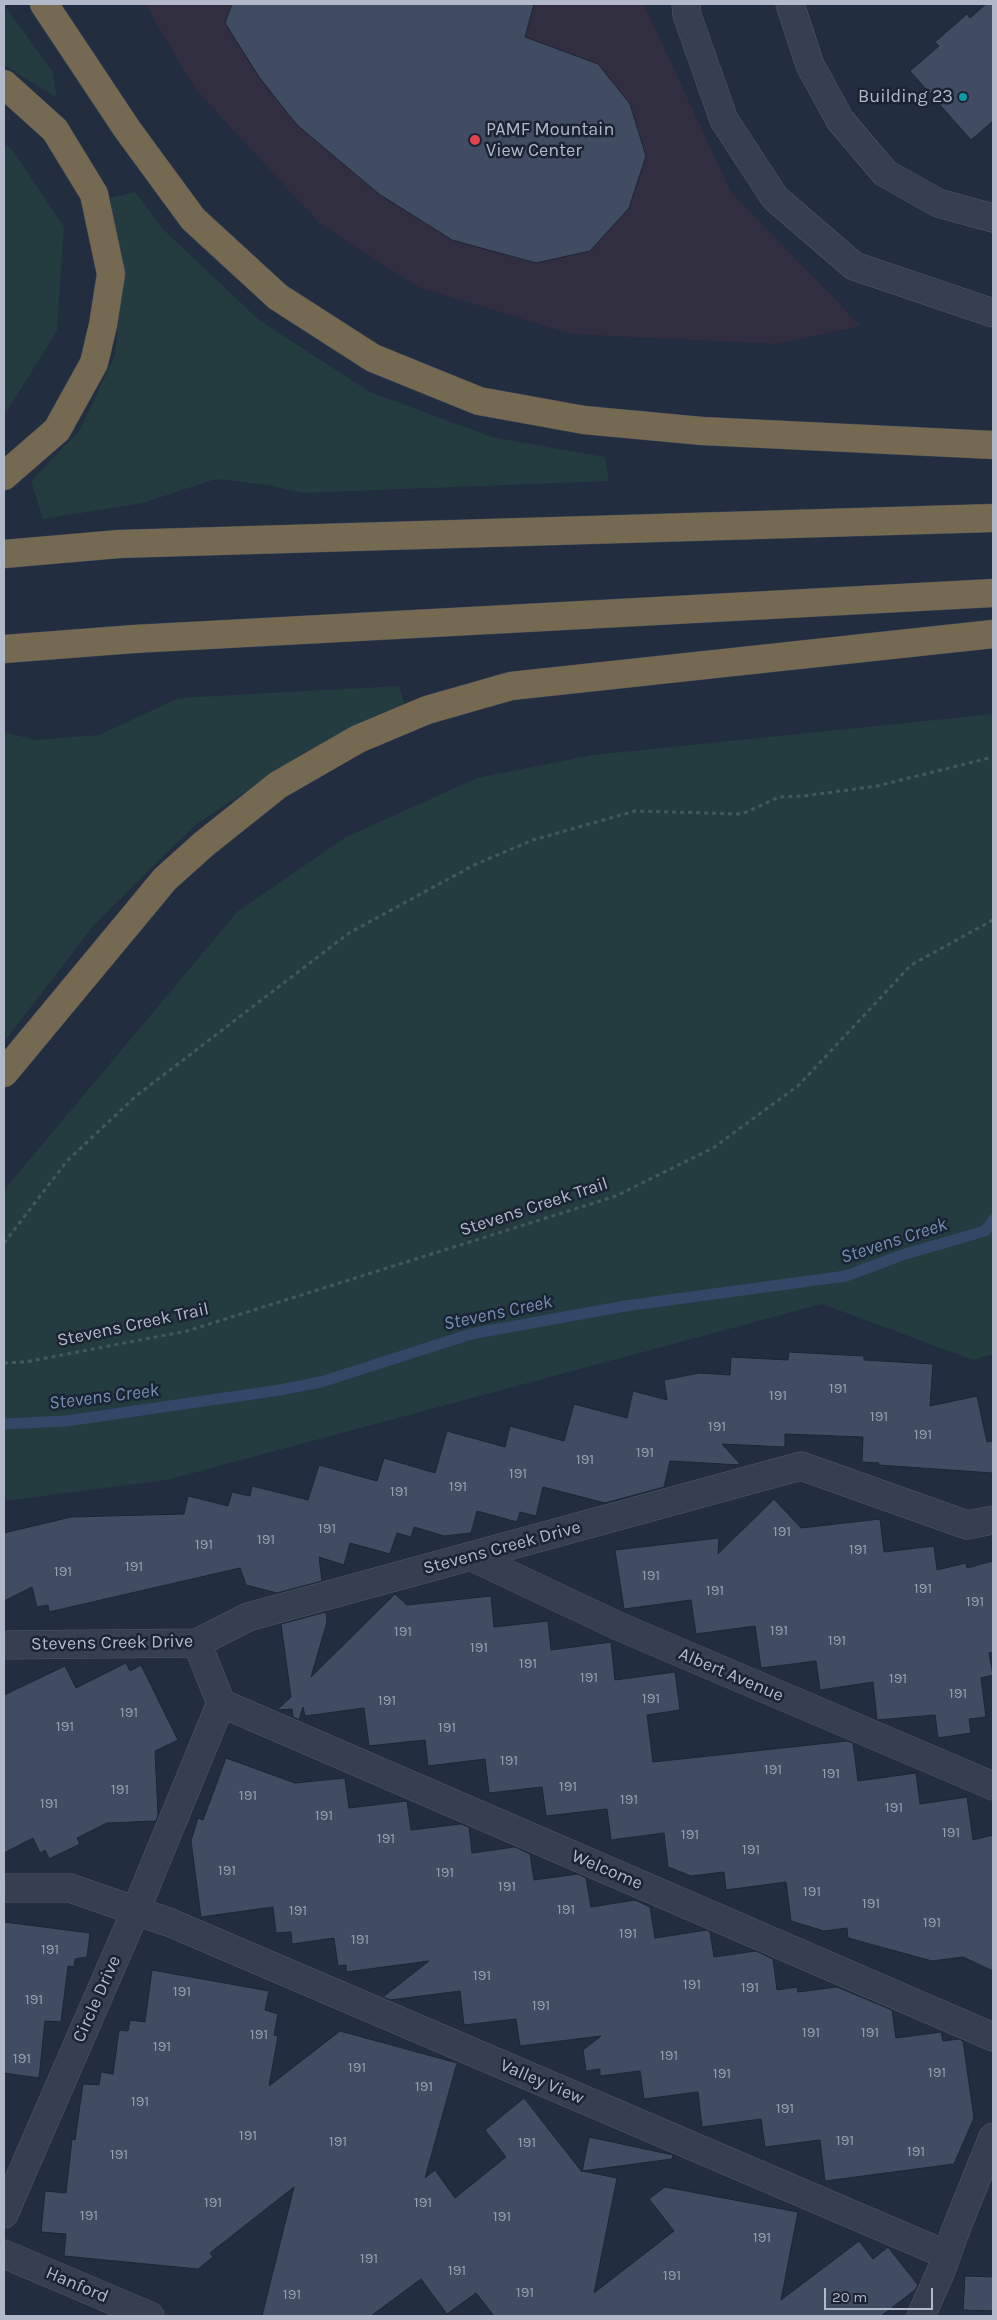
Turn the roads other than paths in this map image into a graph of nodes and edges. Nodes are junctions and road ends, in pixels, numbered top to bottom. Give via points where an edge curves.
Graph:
1 (44, 4) edge
2 (686, 4) edge
3 (790, 4) edge
4 (4, 84) edge
5 (993, 218) edge
6 (993, 313) edge
7 (993, 445) edge
8 (4, 476) edge
9 (993, 518) edge
10 (4, 554) edge
11 (993, 593) edge
12 (993, 634) edge
13 (4, 649) edge
14 (4, 1073) edge
15 (993, 1520) edge
16 (472, 1557) junction
17 (197, 1643) junction
18 (4, 1645) edge
19 (221, 1703) junction
20 (993, 1786) edge
21 (4, 1888) edge
22 (136, 1910) junction
23 (993, 2037) edge
24 (993, 2137) edge
25 (4, 2214) edge
26 (4, 2254) edge
27 (948, 2255) junction
28 (150, 2316) edge
29 (921, 2316) edge

1 - 7 highway via 127,129 193,220 278,298 373,358 479,401 584,420 702,431
2 - 6 street via 724,120 775,198 854,266
3 - 5 street via 810,65 840,120 885,173 938,203
4 - 8 highway via 55,130 94,194 111,274 94,363 57,430
9 - 10 highway via 129,544
11 - 13 highway via 134,639
12 - 14 highway via 511,686 427,710 358,739 278,785 165,880
15 - 16 street, Stevens Creek Drive via 967,1525 801,1466
16 - 17 street, Stevens Creek Drive via 248,1617
16 - 20 street, Albert Avenue via 618,1626
17 - 18 street, Stevens Creek Drive
17 - 19 street
19 - 22 street, Circle Drive
19 - 23 street, Welcome
21 - 22 street via 70,1888
22 - 25 street, Circle Drive
22 - 27 street, Valley View
24 - 27 street
26 - 28 street, Hanford
27 - 29 street

